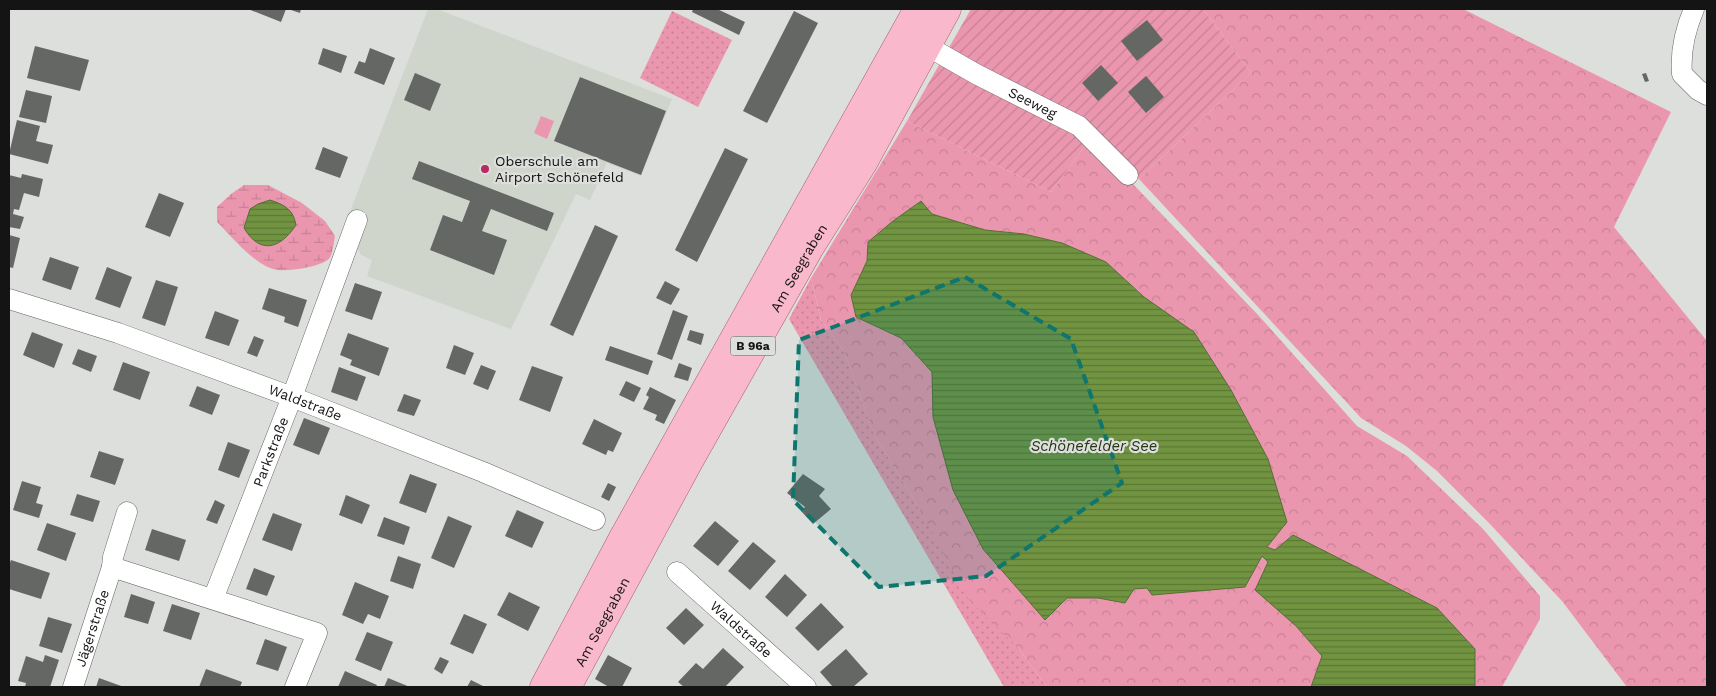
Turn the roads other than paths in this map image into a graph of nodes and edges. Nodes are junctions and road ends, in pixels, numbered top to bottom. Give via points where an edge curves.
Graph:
1 (918, 9) edge
2 (947, 9) edge
3 (1694, 9) edge
4 (926, 46) junction
5 (1707, 95) edge
6 (1128, 175) dead end
7 (357, 220) dead end
8 (9, 299) edge
9 (292, 396) junction
10 (127, 512) dead end
11 (595, 520) dead end
12 (112, 567) junction
13 (677, 572) dead end
14 (213, 599) junction
15 (73, 687) edge
16 (295, 687) edge
17 (544, 687) edge
18 (567, 687) edge
19 (806, 687) edge

1 - 17 main road, Am Seegraben / B 96a via 626,532
2 - 4 main road, Am Seegraben / B 96a
3 - 5 street via 1682,49 1682,74
4 - 6 street, Seeweg via 1079,126
4 - 18 main road, Am Seegraben / B 96a via 863,164 810,247 694,452
7 - 9 street, Parkstraße
8 - 9 street, Waldstraße via 118,333
9 - 11 street, Waldstraße
9 - 14 street, Parkstraße
10 - 12 street, Jägerstraße
12 - 14 street
12 - 15 street, Jägerstraße
13 - 19 street, Waldstraße
14 - 16 street via 317,633

